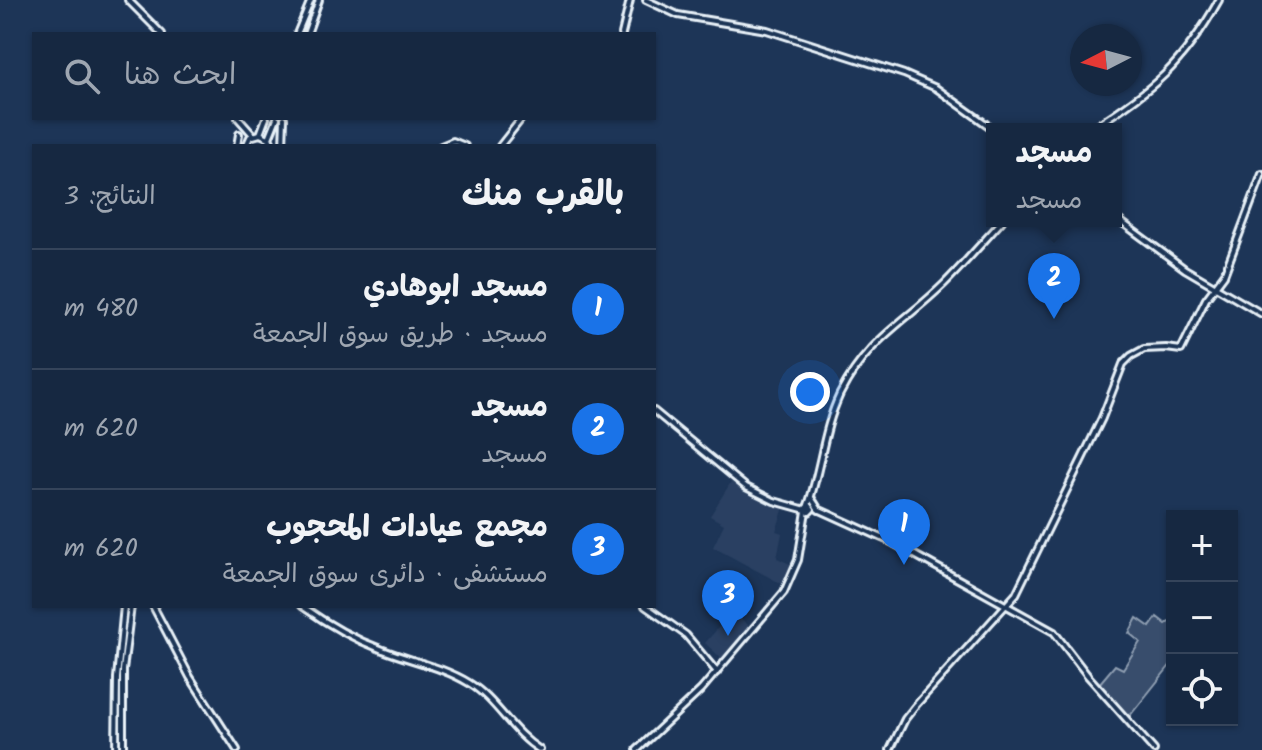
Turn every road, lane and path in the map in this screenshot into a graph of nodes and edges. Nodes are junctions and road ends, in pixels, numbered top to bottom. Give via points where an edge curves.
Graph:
1 (128, 0) edge
2 (311, 0) edge
3 (319, 0) edge
4 (630, 0) edge
5 (646, 0) edge
6 (1219, 0) edge
7 (160, 32) edge
8 (298, 32) edge
9 (308, 32) edge
10 (622, 32) edge
11 (242, 120) edge
12 (265, 120) edge
13 (276, 120) edge
14 (284, 120) edge
15 (520, 120) edge
16 (1099, 123) edge
17 (986, 124) edge
18 (239, 134) dead end
19 (260, 134) junction
20 (253, 135) junction
21 (269, 138) junction
22 (237, 144) edge
23 (247, 144) edge
24 (272, 144) edge
25 (283, 144) edge
26 (502, 144) edge
27 (1262, 174) edge
28 (1122, 222) edge
29 (996, 227) edge
30 (1215, 288) junction
31 (1262, 314) edge
32 (656, 413) edge
33 (808, 505) junction
34 (820, 510) junction
35 (1008, 606) junction
36 (124, 608) edge
37 (131, 608) edge
38 (154, 608) edge
39 (305, 608) edge
40 (648, 608) edge
41 (717, 672) junction
42 (116, 750) edge
43 (123, 750) edge
44 (237, 750) edge
45 (540, 750) edge
46 (637, 750) edge
47 (890, 750) edge
48 (1154, 750) edge

1 - 7 street
2 - 8 street
3 - 9 street
4 - 10 street
5 - 17 street via 678,15 767,30 904,74 940,91
6 - 16 street via 1164,77
11 - 20 street
12 - 19 street
13 - 21 street
14 - 25 street
15 - 26 street
18 - 22 street
19 - 20 street
19 - 21 street
20 - 23 street
21 - 24 street
27 - 30 street
28 - 30 street
29 - 33 street via 945,283 882,337 853,372 828,424
30 - 31 street
30 - 35 street via 1181,350 1144,349 1123,364 1102,418
32 - 33 street via 746,487 774,501
33 - 34 street
33 - 34 street
33 - 41 street via 787,587
34 - 35 street
35 - 47 street via 916,705
35 - 48 street via 1057,634
36 - 42 street
37 - 43 street via 123,670
38 - 44 street
39 - 45 street via 360,641 468,682 514,731
40 - 41 street via 681,630
41 - 46 street

